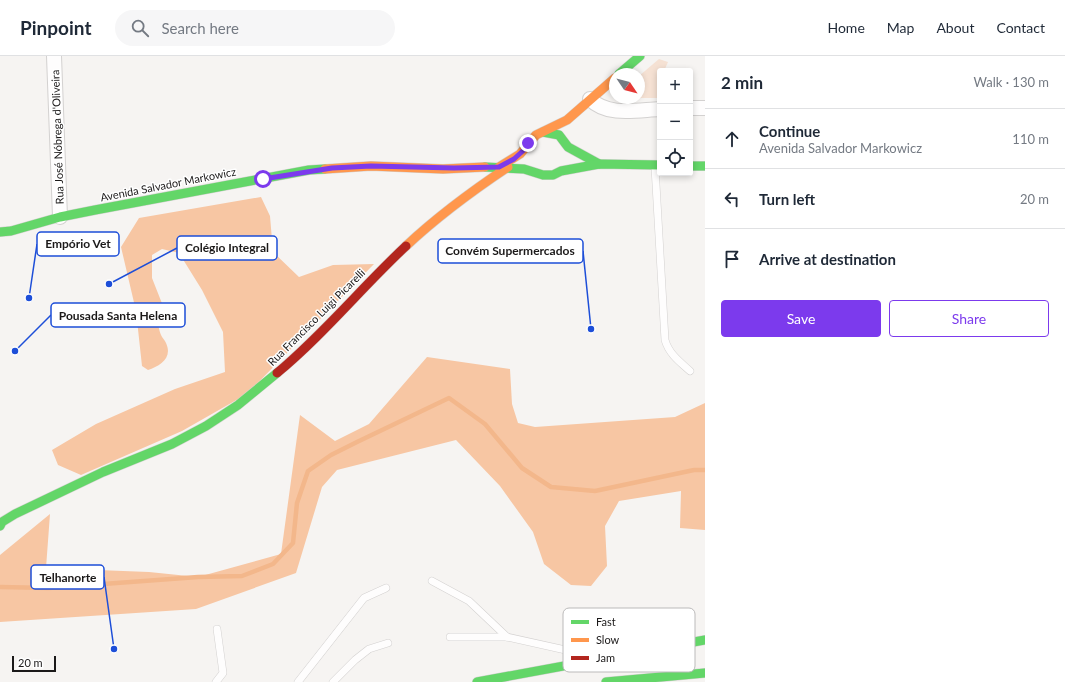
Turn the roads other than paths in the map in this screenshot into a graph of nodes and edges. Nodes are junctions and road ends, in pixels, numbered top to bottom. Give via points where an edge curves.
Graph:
1 (54, 56) edge
2 (640, 56) edge
3 (626, 68) edge
4 (609, 83) edge
5 (590, 99) junction
6 (693, 108) edge
7 (705, 108) edge
8 (657, 109) edge
9 (574, 113) junction
10 (543, 132) junction
11 (568, 147) junction
12 (526, 148) junction
13 (599, 164) junction
14 (657, 165) edge
15 (693, 166) edge
16 (705, 166) edge
17 (504, 167) junction
18 (454, 168) junction
19 (561, 171) junction
20 (533, 172) junction
21 (658, 176) edge
22 (464, 196) junction
23 (60, 217) junction
24 (11, 231) junction
25 (0, 232) edge
26 (0, 237) edge
27 (690, 371) dead end
28 (1, 523) edge
29 (432, 581) dead end
30 (386, 588) dead end
31 (217, 629) dead end
32 (450, 637) dead end
33 (507, 637) junction
34 (705, 640) edge
35 (695, 642) edge
36 (388, 643) dead end
37 (563, 649) edge
38 (563, 667) edge
39 (705, 673) edge
40 (216, 682) edge
41 (298, 682) edge
42 (333, 682) edge
43 (477, 682) edge
44 (606, 682) edge

1 - 23 street, Rua José Nóbrega d'Oliveira
2 - 3 street
4 - 5 street
5 - 8 street via 610,110
5 - 9 street
6 - 7 street
9 - 10 street via 560,124
9 - 11 street
10 - 11 street via 558,135
10 - 12 street via 536,135
11 - 13 street
11 - 19 street via 567,163
12 - 17 street, Rua Francisco Luigi Picarelli
12 - 20 street via 527,164
13 - 14 street
13 - 19 street
15 - 16 street
17 - 18 street, Avenida Salvador Markowicz
17 - 20 street, Avenida Salvador Markowicz
17 - 22 street, Rua Francisco Luigi Picarelli
18 - 22 street via 467,181
18 - 23 street, Avenida Salvador Markowicz via 371,166 309,170
19 - 20 street via 553,175
21 - 27 lane via 665,340 667,348
22 - 28 street, Rua Francisco Luigi Picarelli via 374,276 294,359 238,405 172,444 103,472
23 - 24 street, Avenida Salvador Markowicz
24 - 25 street, Avenida Salvador Markowicz
24 - 26 street, Avenida Salvador Markowicz
29 - 33 lane via 469,601
30 - 41 lane via 364,598
31 - 40 lane via 223,673
32 - 33 lane
33 - 37 lane
34 - 35 street
36 - 42 lane via 369,649
38 - 43 street
39 - 44 street

